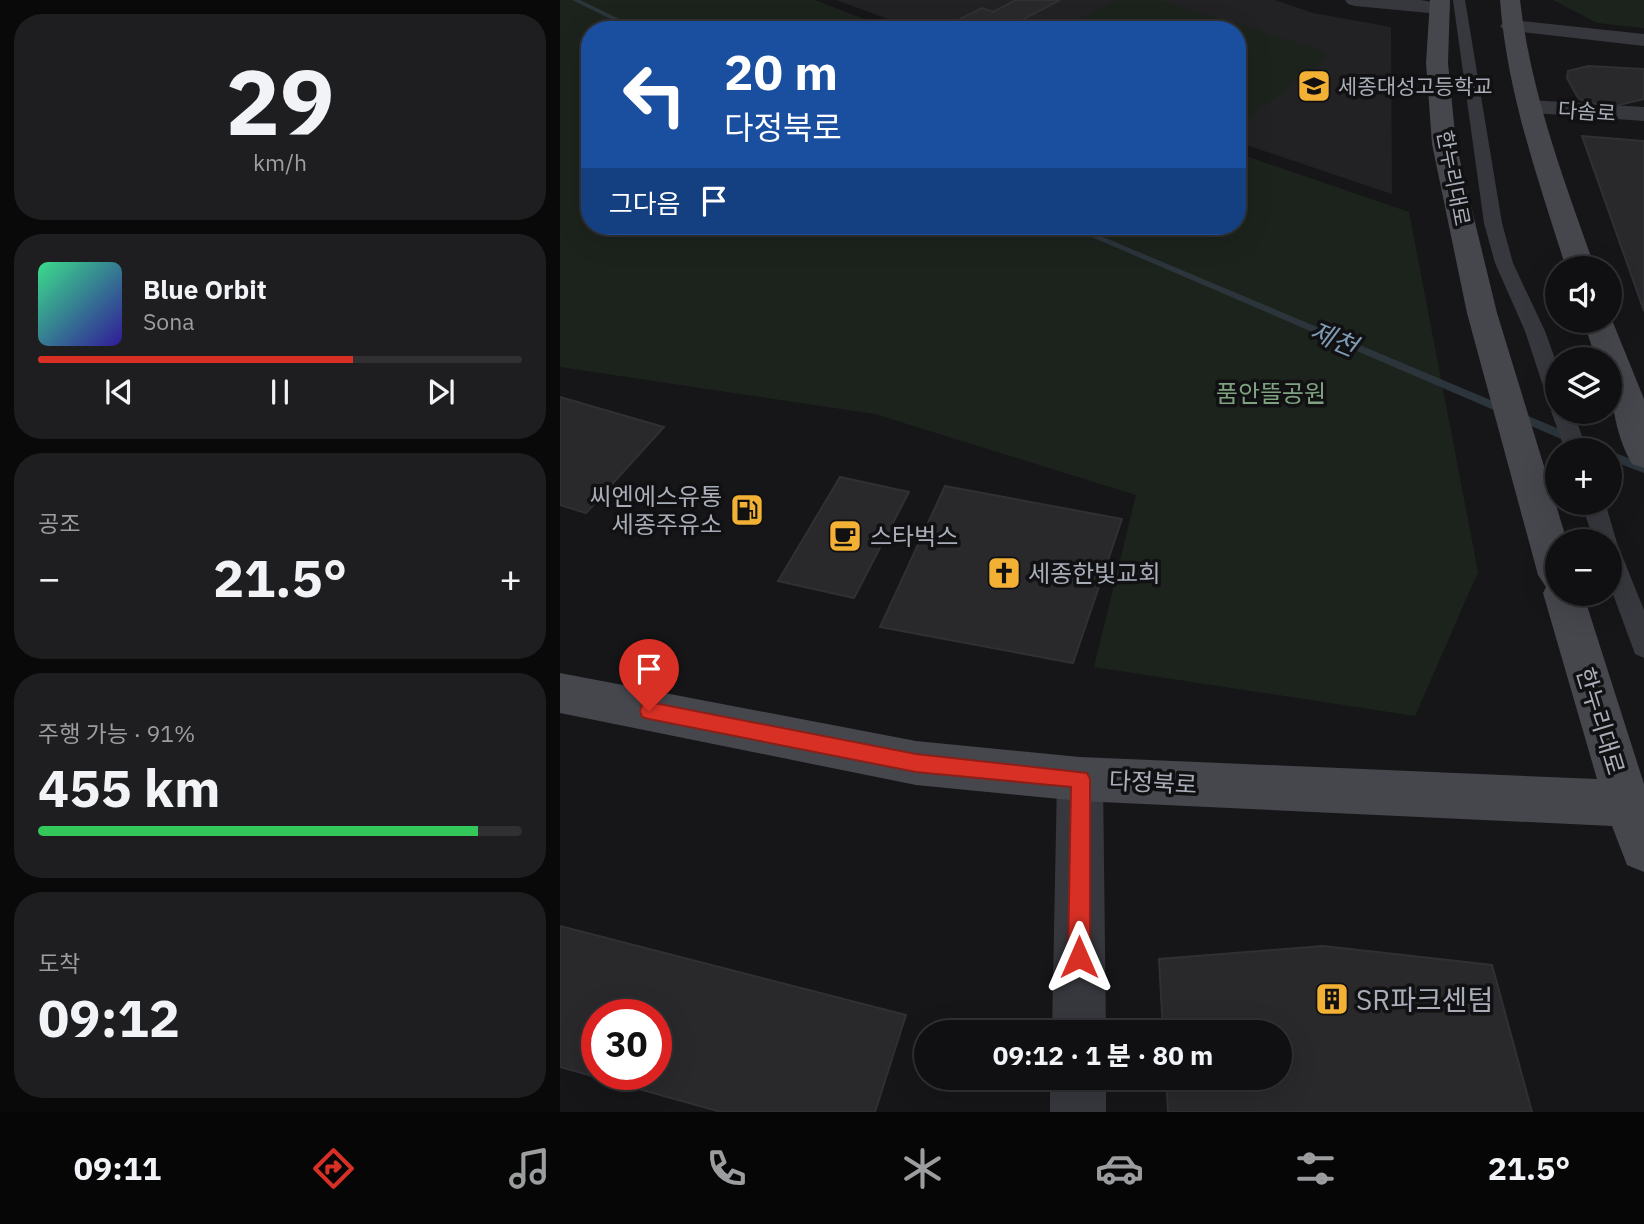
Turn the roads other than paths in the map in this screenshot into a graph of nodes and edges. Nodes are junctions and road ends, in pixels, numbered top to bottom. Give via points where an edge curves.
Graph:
1 (1355, 0) edge
2 (1510, 0) edge
3 (1446, 3) edge
4 (1511, 26) junction
5 (1644, 40) edge
6 (1530, 107) junction
7 (1644, 114) edge
8 (1577, 256) edge
9 (1603, 334) edge
10 (1545, 360) edge
11 (1644, 455) edge
12 (1545, 533) edge
13 (1622, 586) edge
14 (1567, 606) edge
15 (1644, 646) edge
16 (560, 693) edge
17 (1080, 779) junction
18 (1628, 804) junction
19 (1644, 848) edge
20 (1079, 1020) edge
21 (1078, 1090) edge
22 (1078, 1112) edge

1 - 3 street
2 - 4 street
3 - 10 lane via 1475,109 1503,263
3 - 12 street, 한누리대로 via 1437,63 1444,144 1482,313
4 - 5 street
4 - 6 street
6 - 7 street, 다솜로
6 - 8 street
9 - 11 street
13 - 15 lane
14 - 18 street, 한누리대로
16 - 17 street, 다정북로 via 916,763
17 - 18 street, 다정북로
17 - 20 street
18 - 19 street, 한누리대로
21 - 22 street

